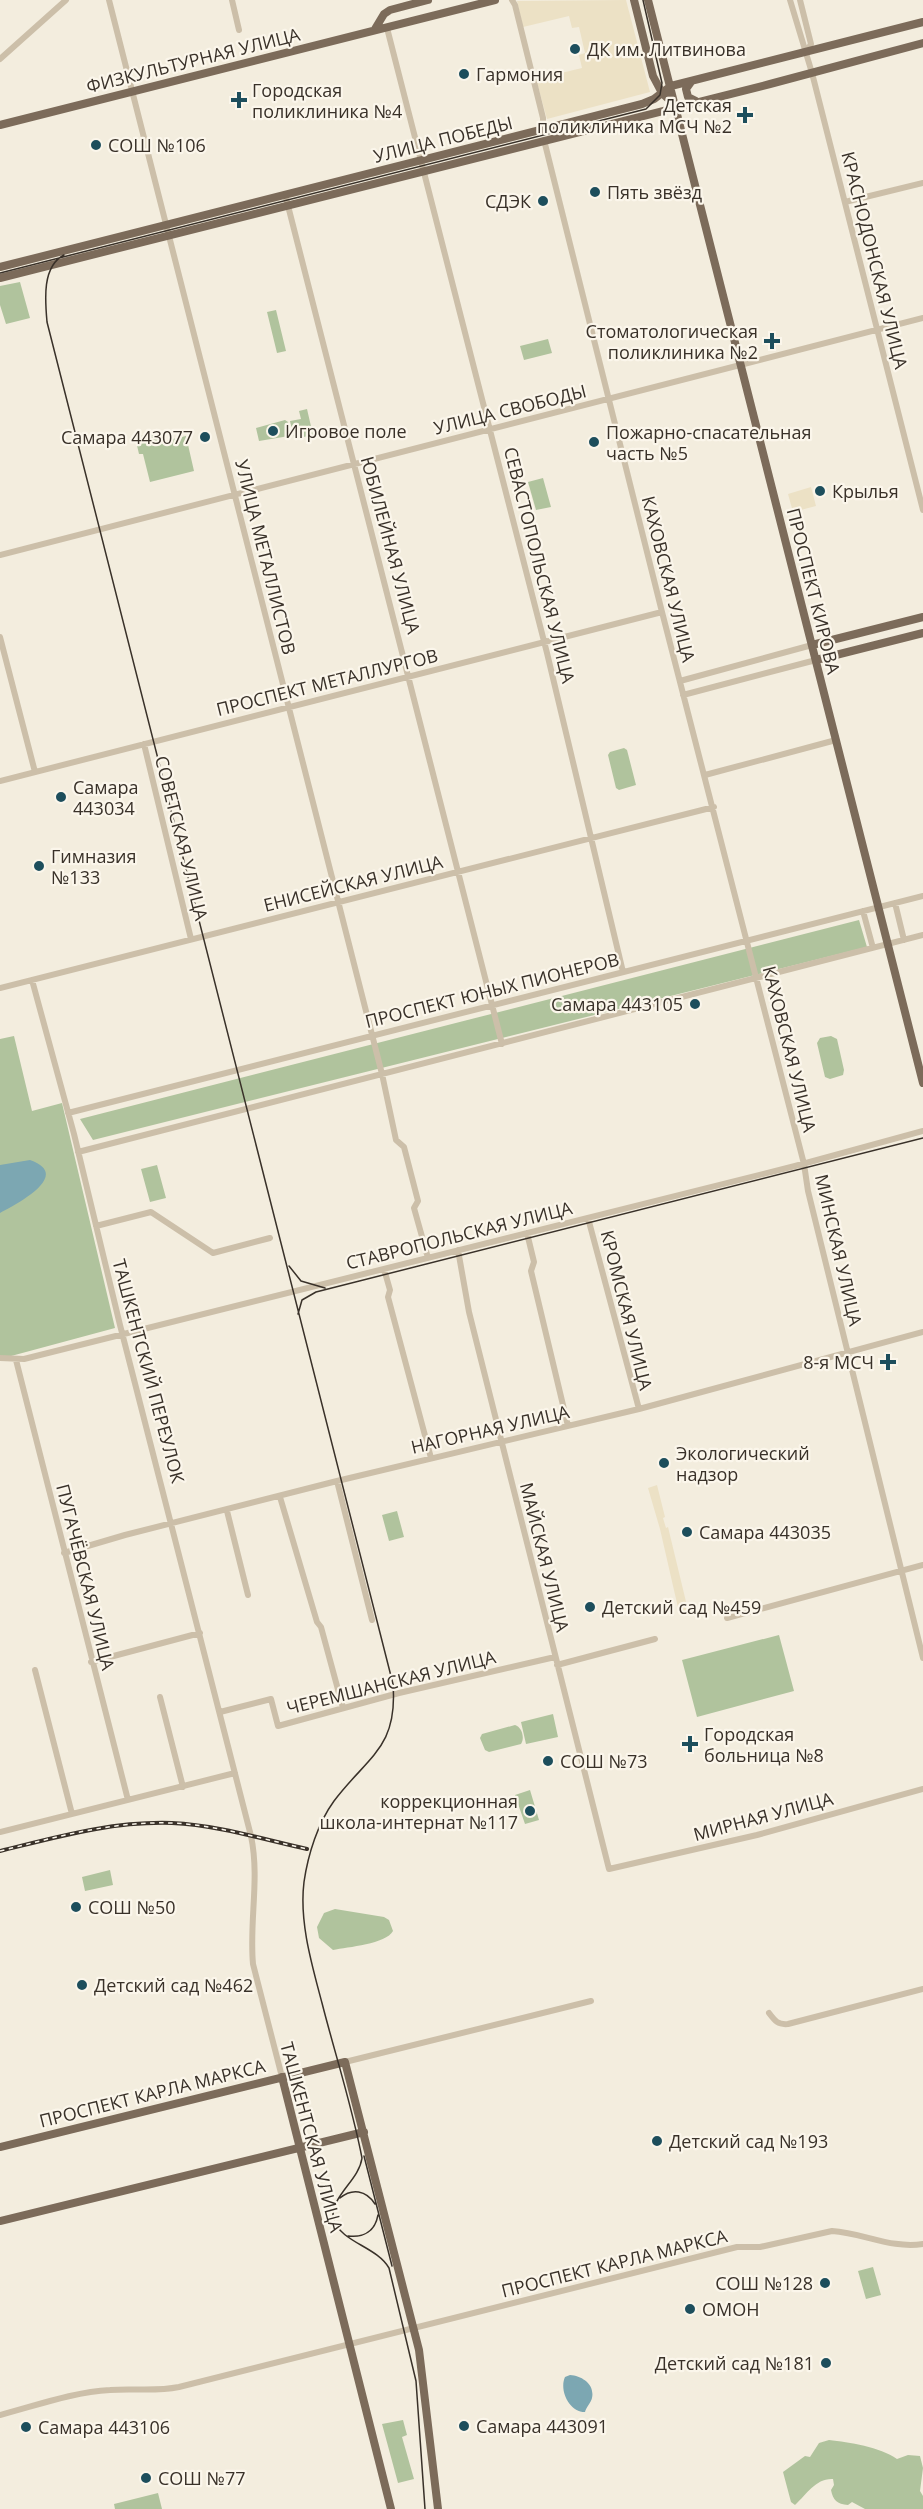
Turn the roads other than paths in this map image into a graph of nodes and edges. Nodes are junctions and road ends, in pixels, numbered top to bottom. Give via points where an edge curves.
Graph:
1 (66, 0) edge
2 (109, 0) edge
3 (232, 0) edge
4 (428, 0) edge
5 (495, 0) edge
6 (512, 0) edge
7 (634, 0) edge
8 (648, 0) edge
9 (790, 0) edge
10 (800, 0) edge
11 (383, 17) junction
12 (923, 22) edge
13 (390, 28) junction
14 (375, 29) junction
15 (239, 30) dead end
16 (923, 43) edge
17 (806, 52) junction
18 (0, 59) edge
19 (812, 73) junction
20 (693, 81) junction
21 (671, 86) junction
22 (132, 92) junction
23 (662, 93) junction
24 (698, 101) junction
25 (676, 106) junction
26 (0, 125) edge
27 (543, 130) junction
28 (544, 140) junction
29 (422, 160) junction
30 (426, 174) junction
31 (923, 183) edge
32 (285, 194) junction
33 (845, 202) junction
34 (288, 205) junction
35 (166, 225) junction
36 (168, 235) junction
37 (0, 267) edge
38 (0, 278) edge
39 (923, 318) edge
40 (877, 330) junction
41 (741, 365) junction
42 (608, 399) junction
43 (490, 429) junction
44 (354, 464) junction
45 (234, 495) junction
46 (923, 510) edge
47 (0, 555) edge
48 (662, 612) junction
49 (923, 617) edge
50 (923, 633) edge
51 (0, 637) edge
52 (544, 643) junction
53 (812, 645) junction
54 (816, 660) junction
55 (410, 677) junction
56 (680, 681) junction
57 (683, 695) junction
58 (288, 708) junction
59 (836, 740) junction
60 (144, 744) junction
61 (35, 772) junction
62 (705, 775) junction
63 (0, 781) edge
64 (714, 807) junction
65 (592, 838) junction
66 (459, 872) junction
67 (923, 896) edge
68 (338, 902) junction
69 (895, 903) junction
70 (879, 907) junction
71 (863, 911) junction
72 (923, 936) edge
73 (191, 939) junction
74 (904, 940) junction
75 (746, 941) junction
76 (888, 945) junction
77 (873, 948) junction
78 (623, 972) junction
79 (756, 978) junction
80 (32, 980) junction
81 (0, 988) edge
82 (492, 1005) junction
83 (372, 1036) junction
84 (502, 1044) junction
85 (382, 1074) junction
86 (923, 1083) edge
87 (68, 1113) junction
88 (923, 1131) edge
89 (78, 1152) junction
90 (804, 1164) junction
91 (588, 1218) junction
92 (96, 1226) junction
93 (527, 1233) junction
94 (270, 1238) dead end
95 (458, 1250) junction
96 (428, 1258) junction
97 (384, 1269) junction
98 (923, 1332) edge
99 (122, 1334) junction
100 (849, 1352) junction
101 (0, 1358) edge
102 (16, 1360) junction
103 (639, 1408) junction
104 (568, 1425) junction
105 (501, 1442) junction
106 (431, 1458) junction
107 (337, 1481) junction
108 (280, 1497) junction
109 (226, 1511) junction
110 (172, 1523) junction
111 (64, 1553) junction
112 (923, 1564) edge
113 (902, 1570) junction
114 (248, 1594) dead end
115 (727, 1618) dead end
116 (372, 1620) dead end
117 (200, 1632) junction
118 (655, 1639) dead end
119 (555, 1657) junction
120 (923, 1658) edge
121 (92, 1662) junction
122 (557, 1665) junction
123 (35, 1670) dead end
124 (160, 1697) dead end
125 (343, 1708) junction
126 (220, 1712) junction
127 (234, 1771) junction
128 (183, 1787) junction
129 (923, 1789) edge
130 (128, 1800) junction
131 (72, 1814) junction
132 (1, 1829) edge
133 (609, 1869) joint
134 (923, 1989) edge
135 (591, 2001) dead end
136 (769, 2013) dead end
137 (345, 2062) junction
138 (282, 2077) junction
139 (364, 2132) junction
140 (0, 2147) edge
141 (300, 2148) junction
142 (0, 2221) edge
143 (923, 2244) edge
144 (414, 2328) junction
145 (348, 2344) junction
146 (0, 2415) edge
147 (391, 2509) edge
148 (438, 2509) edge

1 - 18 street
2 - 22 street, УЛИЦА МЕТАЛЛИСТОВ
3 - 15 street
4 - 11 main road via 390,10
5 - 13 main road, ФИЗКУЛЬТУРНАЯ УЛИЦА
6 - 27 street, КАХОВСКАЯ УЛИЦА
7 - 23 main road via 653,76
8 - 21 main road, ПРОСПЕКТ КИРОВА
9 - 17 street, КРАСНОДОНСКАЯ УЛИЦА
10 - 17 street, КРАСНОДОНСКАЯ УЛИЦА via 811,44
11 - 13 main road
11 - 14 main road
12 - 17 main road, УЛИЦА ПОБЕДЫ
13 - 14 main road, ФИЗКУЛЬТУРНАЯ УЛИЦА
13 - 29 street, СЕВАСТОПОЛЬСКАЯ УЛИЦА
14 - 22 main road, ФИЗКУЛЬТУРНАЯ УЛИЦА
16 - 19 main road, УЛИЦА ПОБЕДЫ
17 - 19 street, КРАСНОДОНСКАЯ УЛИЦА
17 - 20 main road, УЛИЦА ПОБЕДЫ
19 - 24 main road, УЛИЦА ПОБЕДЫ
19 - 33 street, КРАСНОДОНСКАЯ УЛИЦА
20 - 21 main road, УЛИЦА ПОБЕДЫ
20 - 24 main road via 687,86 688,97
21 - 23 main road, УЛИЦА ПОБЕДЫ
21 - 25 main road, ПРОСПЕКТ КИРОВА
22 - 26 main road, ФИЗКУЛЬТУРНАЯ УЛИЦА
22 - 35 street, УЛИЦА МЕТАЛЛИСТОВ
23 - 25 main road
23 - 27 main road, УЛИЦА ПОБЕДЫ via 642,104
24 - 25 main road, УЛИЦА ПОБЕДЫ
25 - 28 main road, УЛИЦА ПОБЕДЫ
25 - 41 main road, ПРОСПЕКТ КИРОВА
27 - 28 main road, КАХОВСКАЯ УЛИЦА
27 - 29 main road, УЛИЦА ПОБЕДЫ
28 - 30 main road, УЛИЦА ПОБЕДЫ
28 - 42 street, КАХОВСКАЯ УЛИЦА
29 - 30 street, СЕВАСТОПОЛЬСКАЯ УЛИЦА
29 - 32 main road, УЛИЦА ПОБЕДЫ
30 - 34 main road, УЛИЦА ПОБЕДЫ
30 - 43 street, СЕВАСТОПОЛЬСКАЯ УЛИЦА
31 - 33 street
32 - 34 street, ЮБИЛЕЙНАЯ УЛИЦА
32 - 35 main road, УЛИЦА ПОБЕДЫ
33 - 40 street, КРАСНОДОНСКАЯ УЛИЦА
34 - 36 main road, УЛИЦА ПОБЕДЫ
34 - 44 street, ЮБИЛЕЙНАЯ УЛИЦА
35 - 36 street, УЛИЦА МЕТАЛЛИСТОВ
35 - 37 main road, УЛИЦА ПОБЕДЫ
36 - 38 main road, УЛИЦА ПОБЕДЫ
36 - 45 street, УЛИЦА МЕТАЛЛИСТОВ
39 - 40 street, УЛИЦА СВОБОДЫ
40 - 41 street, УЛИЦА СВОБОДЫ
40 - 46 street, КРАСНОДОНСКАЯ УЛИЦА
41 - 42 street, УЛИЦА СВОБОДЫ
41 - 53 main road, ПРОСПЕКТ КИРОВА
42 - 43 street, УЛИЦА СВОБОДЫ
42 - 48 street, КАХОВСКАЯ УЛИЦА
43 - 44 street, УЛИЦА СВОБОДЫ
43 - 52 street, СЕВАСТОПОЛЬСКАЯ УЛИЦА
44 - 45 street, УЛИЦА СВОБОДЫ
44 - 55 street, ЮБИЛЕЙНАЯ УЛИЦА
45 - 47 street, УЛИЦА СВОБОДЫ
45 - 58 street, УЛИЦА МЕТАЛЛИСТОВ
48 - 52 street, ПРОСПЕКТ МЕТАЛЛУРГОВ
48 - 56 street, КАХОВСКАЯ УЛИЦА
49 - 53 main road
50 - 54 main road
51 - 61 street
52 - 55 street, ПРОСПЕКТ МЕТАЛЛУРГОВ
52 - 65 street, СЕВАСТОПОЛЬСКАЯ УЛИЦА
53 - 54 main road, ПРОСПЕКТ КИРОВА
53 - 56 street
54 - 57 street
54 - 59 main road, ПРОСПЕКТ КИРОВА
55 - 58 street, ПРОСПЕКТ МЕТАЛЛУРГОВ
55 - 66 street, ЮБИЛЕЙНАЯ УЛИЦА
56 - 57 street, КАХОВСКАЯ УЛИЦА
57 - 62 street, КАХОВСКАЯ УЛИЦА
58 - 60 street, ПРОСПЕКТ МЕТАЛЛУРГОВ
58 - 68 street, УЛИЦА МЕТАЛЛИСТОВ
59 - 62 street
59 - 70 main road, ПРОСПЕКТ КИРОВА
60 - 61 street, ПРОСПЕКТ МЕТАЛЛУРГОВ
60 - 73 street, СОВЕТСКАЯ УЛИЦА
61 - 63 street, ПРОСПЕКТ МЕТАЛЛУРГОВ
62 - 64 street, КАХОВСКАЯ УЛИЦА
64 - 65 street, ЕНИСЕЙСКАЯ УЛИЦА
64 - 75 street, КАХОВСКАЯ УЛИЦА
65 - 66 street, ЕНИСЕЙСКАЯ УЛИЦА
65 - 78 street, СЕВАСТОПОЛЬСКАЯ УЛИЦА
66 - 68 street, ЕНИСЕЙСКАЯ УЛИЦА
66 - 82 street, ЮБИЛЕЙНАЯ УЛИЦА
67 - 69 street, ПРОСПЕКТ ЮНЫХ ПИОНЕРОВ
68 - 73 street, ЕНИСЕЙСКАЯ УЛИЦА
68 - 83 street, УЛИЦА МЕТАЛЛИСТОВ
69 - 70 street, ПРОСПЕКТ ЮНЫХ ПИОНЕРОВ
69 - 74 street
70 - 71 street, ПРОСПЕКТ ЮНЫХ ПИОНЕРОВ
70 - 76 main road, ПРОСПЕКТ КИРОВА
71 - 75 street, ПРОСПЕКТ ЮНЫХ ПИОНЕРОВ
71 - 77 street
72 - 74 street
73 - 80 street, ЕНИСЕЙСКАЯ УЛИЦА
74 - 76 street
75 - 78 street, ПРОСПЕКТ ЮНЫХ ПИОНЕРОВ
75 - 79 street, КАХОВСКАЯ УЛИЦА
76 - 77 street
76 - 86 main road, ПРОСПЕКТ КИРОВА
77 - 79 street
78 - 82 street, ПРОСПЕКТ ЮНЫХ ПИОНЕРОВ
79 - 84 street
79 - 90 street, КАХОВСКАЯ УЛИЦА
80 - 81 street, ЕНИСЕЙСКАЯ УЛИЦА
80 - 87 street, ТАШКЕНТСКИЙ ПЕРЕУЛОК
82 - 83 street, ПРОСПЕКТ ЮНЫХ ПИОНЕРОВ
82 - 84 street, ЮБИЛЕЙНАЯ УЛИЦА
83 - 85 street, УЛИЦА МЕТАЛЛИСТОВ
83 - 87 street, ПРОСПЕКТ ЮНЫХ ПИОНЕРОВ
84 - 85 street
85 - 89 street
85 - 96 street, УЛИЦА МЕТАЛЛИСТОВ via 396,1140 404,1148 418,1201 414,1208
87 - 89 street, ТАШКЕНТСКИЙ ПЕРЕУЛОК
88 - 90 street, СТАВРОПОЛЬСКАЯ УЛИЦА
89 - 92 street, ТАШКЕНТСКИЙ ПЕРЕУЛОК
90 - 91 street, СТАВРОПОЛЬСКАЯ УЛИЦА
90 - 100 street, МИНСКАЯ УЛИЦА
91 - 93 street, СТАВРОПОЛЬСКАЯ УЛИЦА
91 - 103 street, КРОМСКАЯ УЛИЦА
92 - 94 street via 151,1212 213,1253
92 - 99 street, ТАШКЕНТСКИЙ ПЕРЕУЛОК
93 - 95 street, СТАВРОПОЛЬСКАЯ УЛИЦА
93 - 104 street via 534,1262 531,1271
95 - 96 street, СТАВРОПОЛЬСКАЯ УЛИЦА
95 - 105 street, МАЙСКАЯ УЛИЦА
96 - 97 street, СТАВРОПОЛЬСКАЯ УЛИЦА
97 - 99 street, СТАВРОПОЛЬСКАЯ УЛИЦА
97 - 106 street via 390,1290 387,1297
98 - 100 street, НАГОРНАЯ УЛИЦА
99 - 102 street, СТАВРОПОЛЬСКАЯ УЛИЦА
99 - 110 street, ТАШКЕНТСКИЙ ПЕРЕУЛОК
100 - 103 street, НАГОРНАЯ УЛИЦА
100 - 113 street, МИНСКАЯ УЛИЦА
101 - 102 street, СТАВРОПОЛЬСКАЯ УЛИЦА
102 - 111 street, ПУГАЧЁВСКАЯ УЛИЦА
103 - 104 street, НАГОРНАЯ УЛИЦА
104 - 105 street, НАГОРНАЯ УЛИЦА
105 - 106 street, НАГОРНАЯ УЛИЦА
105 - 119 street, МАЙСКАЯ УЛИЦА
106 - 107 street, НАГОРНАЯ УЛИЦА
107 - 108 street, НАГОРНАЯ УЛИЦА
107 - 116 street
108 - 109 street, НАГОРНАЯ УЛИЦА
108 - 125 street
109 - 110 street, НАГОРНАЯ УЛИЦА
109 - 114 street
110 - 111 street, НАГОРНАЯ УЛИЦА
110 - 117 street, ТАШКЕНТСКИЙ ПЕРЕУЛОК
111 - 121 street, ПУГАЧЁВСКАЯ УЛИЦА
112 - 113 street
113 - 115 street
113 - 120 street, МИНСКАЯ УЛИЦА
117 - 121 street
117 - 126 street, ТАШКЕНТСКИЙ ПЕРЕУЛОК
118 - 122 street
119 - 122 street, МАЙСКАЯ УЛИЦА
119 - 125 street, ЧЕРЕМШАНСКАЯ УЛИЦА
121 - 130 street, ПУГАЧЁВСКАЯ УЛИЦА
122 - 133 street, МАЙСКАЯ УЛИЦА
123 - 131 street
124 - 128 street
125 - 126 street, ЧЕРЕМШАНСКАЯ УЛИЦА via 278,1726 271,1699
126 - 127 street, ТАШКЕНТСКИЙ ПЕРЕУЛОК
127 - 128 street
127 - 138 street, ТАШКЕНТСКАЯ УЛИЦА via 255,1853 254,1964
128 - 130 street
129 - 133 street, МИРНАЯ УЛИЦА via 757,1835
130 - 131 street
131 - 132 street
134 - 136 street via 782,2025
135 - 137 street, ПРОСПЕКТ КАРЛА МАРКСА
137 - 138 main road, ПРОСПЕКТ КАРЛА МАРКСА
137 - 139 main road
138 - 140 main road, ПРОСПЕКТ КАРЛА МАРКСА
138 - 141 main road, ТАШКЕНТСКАЯ УЛИЦА
139 - 141 main road
139 - 144 main road
141 - 142 main road
141 - 145 main road, ТАШКЕНТСКАЯ УЛИЦА
143 - 144 street, ПРОСПЕКТ КАРЛА МАРКСА via 899,2246 844,2232 820,2233 760,2247 737,2247
144 - 145 street, ПРОСПЕКТ КАРЛА МАРКСА
144 - 148 main road
145 - 146 street, ПРОСПЕКТ КАРЛА МАРКСА via 168,2390 93,2392
145 - 147 main road, ТАШКЕНТСКАЯ УЛИЦА

